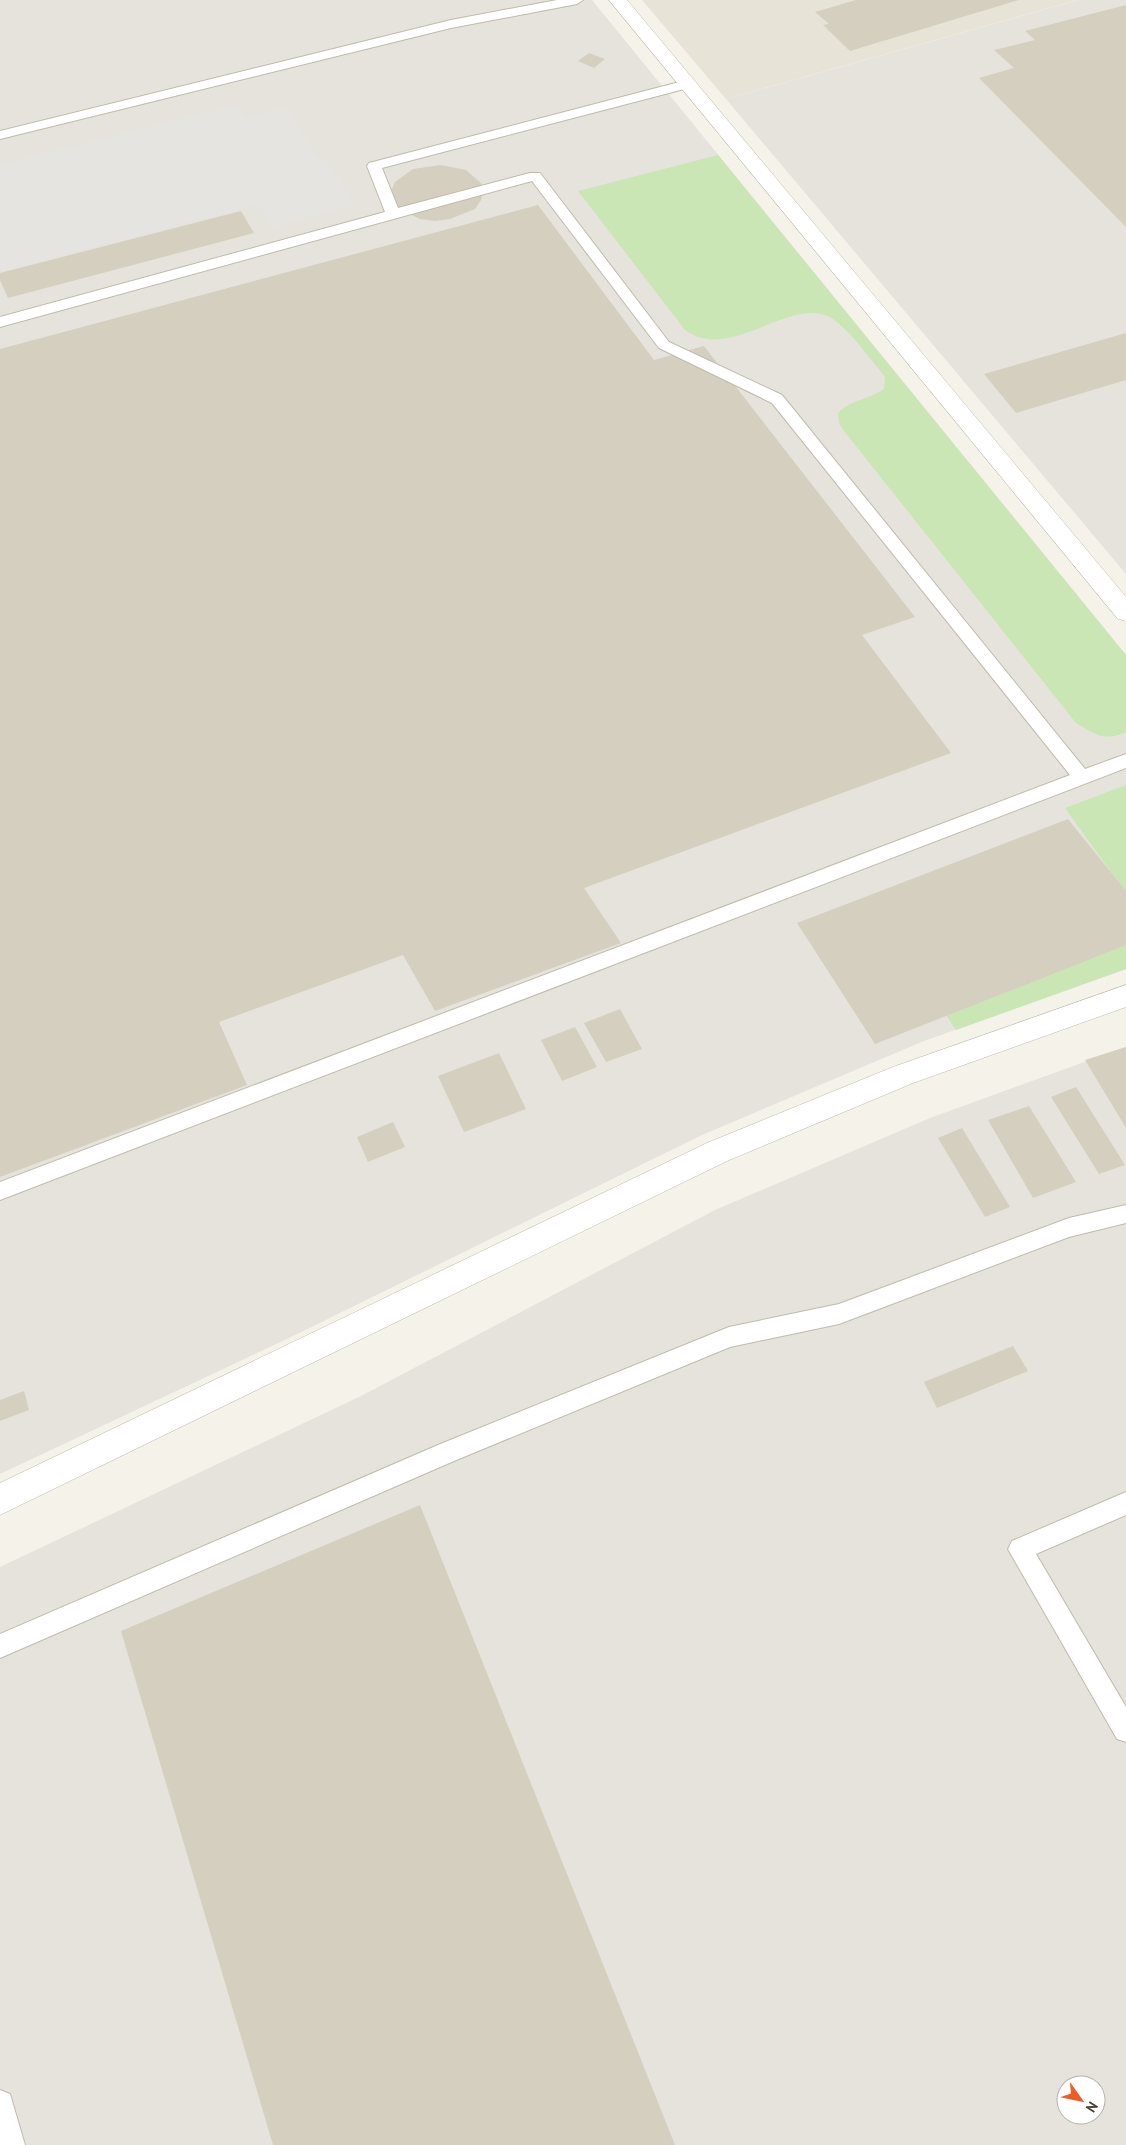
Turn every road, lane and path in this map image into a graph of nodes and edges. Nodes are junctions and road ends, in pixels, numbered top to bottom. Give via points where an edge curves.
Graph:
1 (577, 0) edge
2 (618, 0) edge
3 (687, 84) junction
4 (0, 136) edge
5 (393, 214) junction
6 (0, 322) edge
7 (1126, 613) edge
8 (1126, 761) edge
9 (1082, 778) junction
10 (1126, 996) edge
11 (0, 1191) edge
12 (1126, 1214) edge
13 (0, 1499) edge
14 (1126, 1503) edge
15 (0, 1646) edge
16 (1126, 1730) edge
17 (0, 2104) edge
18 (11, 2145) edge

1 - 4 lane via 451,24
2 - 3 street
3 - 5 lane via 374,166
3 - 7 street
5 - 6 lane
5 - 9 lane via 535,176 664,346 777,399
8 - 9 lane
9 - 11 lane
10 - 13 street via 903,1075 717,1152
12 - 15 lane via 1069,1228 839,1314 729,1337 446,1453
14 - 16 lane via 1020,1549
17 - 18 lane

